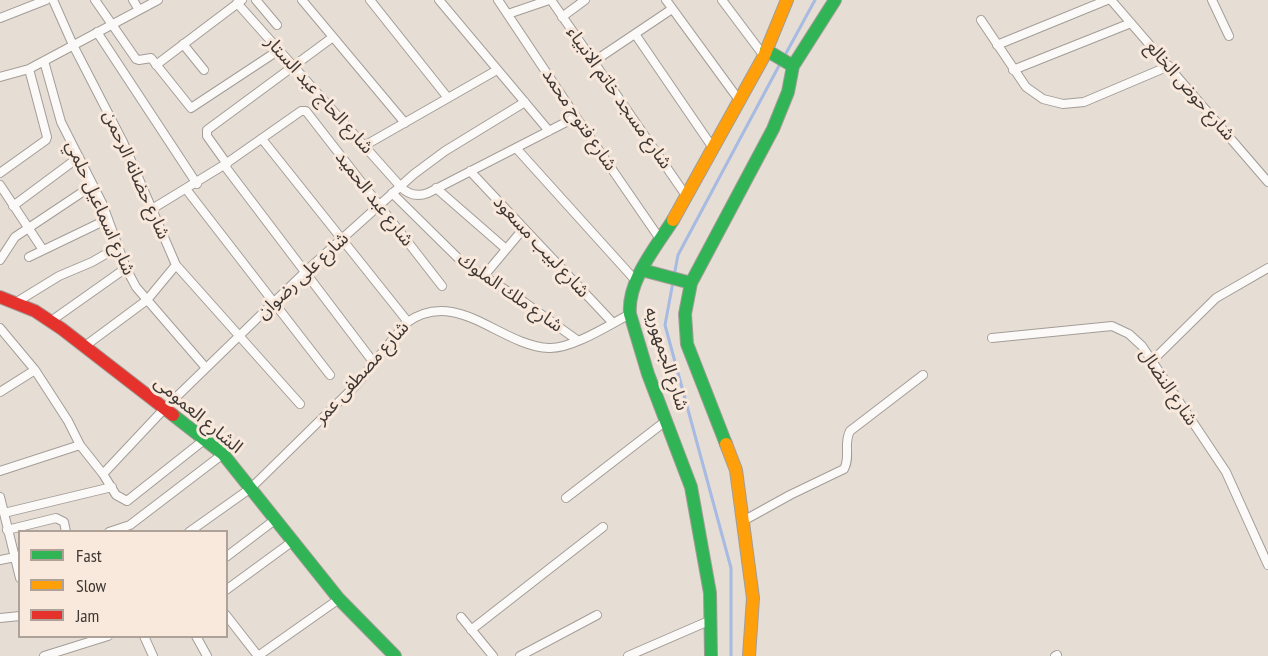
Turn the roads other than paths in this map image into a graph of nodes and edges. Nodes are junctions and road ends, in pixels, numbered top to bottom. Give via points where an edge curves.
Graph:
1 (46, 0) edge
2 (53, 0) edge
3 (95, 0) edge
4 (133, 0) edge
5 (158, 0) edge
6 (256, 0) edge
7 (302, 0) edge
8 (370, 0) edge
9 (439, 0) edge
10 (498, 0) edge
11 (550, 0) edge
12 (585, 0) edge
13 (666, 0) edge
14 (722, 0) edge
15 (787, 0) edge
16 (835, 0) edge
17 (1109, 0) edge
18 (1212, 0) edge
19 (239, 2) edge
20 (672, 9) junction
21 (139, 10) junction
22 (508, 14) junction
23 (562, 16) junction
24 (0, 18) edge
25 (981, 20) dead end
26 (1131, 23) junction
27 (111, 25) junction
28 (277, 25) dead end
29 (97, 33) junction
30 (635, 34) junction
31 (1229, 36) dead end
32 (333, 37) junction
33 (183, 44) junction
34 (73, 45) junction
35 (998, 45) junction
36 (279, 50) junction
37 (768, 53) junction
38 (44, 61) junction
39 (593, 62) junction
40 (790, 64) junction
41 (156, 65) junction
42 (294, 66) junction
43 (1169, 66) junction
44 (29, 69) junction
45 (204, 70) dead end
46 (497, 70) junction
47 (1014, 70) junction
48 (0, 77) edge
49 (448, 98) junction
50 (739, 100) junction
51 (525, 102) junction
52 (576, 117) junction
53 (405, 123) junction
54 (549, 131) junction
55 (262, 139) junction
56 (364, 146) junction
57 (516, 148) junction
58 (713, 148) junction
59 (79, 157) junction
60 (226, 164) junction
61 (470, 171) junction
62 (0, 173) edge
63 (1268, 182) edge
64 (197, 184) junction
65 (0, 185) edge
66 (93, 185) junction
67 (400, 186) junction
68 (436, 188) junction
69 (186, 189) junction
70 (392, 194) junction
71 (687, 197) junction
72 (13, 206) junction
73 (378, 206) junction
74 (152, 209) junction
75 (108, 219) junction
76 (28, 227) junction
77 (524, 228) junction
78 (342, 239) junction
79 (660, 239) junction
80 (118, 247) junction
81 (506, 249) junction
82 (43, 250) junction
83 (29, 257) dead end
84 (0, 260) edge
85 (176, 265) junction
86 (126, 268) junction
87 (1268, 268) edge
88 (305, 272) junction
89 (639, 275) junction
90 (483, 277) junction
91 (686, 282) junction
92 (442, 286) dead end
93 (0, 297) edge
94 (147, 300) junction
95 (15, 303) junction
96 (274, 303) junction
97 (630, 314) junction
98 (51, 321) junction
99 (408, 322) junction
100 (612, 323) junction
101 (0, 328) edge
102 (239, 336) junction
103 (992, 338) dead end
104 (577, 340) junction
105 (85, 346) junction
106 (1151, 362) junction
107 (374, 363) junction
108 (206, 368) junction
109 (35, 370) junction
110 (330, 375) dead end
111 (923, 375) dead end
112 (0, 392) edge
113 (300, 404) dead end
114 (165, 408) junction
115 (667, 420) junction
116 (204, 440) junction
117 (80, 445) junction
118 (223, 454) junction
119 (0, 471) edge
120 (103, 474) junction
121 (112, 487) junction
122 (251, 488) junction
123 (0, 496) edge
124 (566, 498) dead end
125 (4, 513) junction
126 (276, 519) junction
127 (743, 521) junction
128 (603, 527) dead end
129 (8, 530) junction
130 (66, 530) edge
131 (112, 530) edge
132 (190, 530) edge
133 (293, 540) junction
134 (228, 555) edge
135 (17, 557) edge
136 (0, 560) edge
137 (1268, 565) edge
138 (228, 589) edge
139 (339, 599) junction
140 (597, 615) dead end
141 (18, 616) edge
142 (461, 617) dead end
143 (0, 618) edge
144 (228, 618) edge
145 (711, 620) junction
146 (471, 630) junction
147 (102, 638) edge
148 (145, 638) edge
149 (197, 638) edge
150 (44, 656) edge
151 (153, 656) edge
152 (207, 656) edge
153 (258, 656) edge
154 (395, 656) edge
155 (493, 656) edge
156 (520, 656) edge
157 (628, 656) edge
158 (711, 656) edge
159 (750, 656) edge

1 - 24 street
2 - 34 street, شارع حضانه الرحمن
3 - 27 street
4 - 21 street
5 - 21 street
6 - 28 street
7 - 32 street
8 - 49 street
9 - 46 street
10 - 22 street, شارع فتوح محمد
11 - 22 street
11 - 23 street, شارع مسجد خاتم الانبياء
12 - 23 street
13 - 20 street
14 - 37 street
15 - 37 street, شارع الجمهوريه
16 - 40 street, شارع الجمهوريه
17 - 26 street, شارع حوض الخالع
17 - 35 street
18 - 31 street
19 - 33 street
19 - 36 street, شارع الحاج عبد الستار
20 - 30 street
20 - 50 street
21 - 27 street
22 - 52 street, شارع فتوح محمد
23 - 39 street, شارع مسجد خاتم الانبياء
25 - 35 street
26 - 43 street, شارع حوض الخالع
26 - 47 street
27 - 29 street
27 - 41 street via 136,59 151,58
29 - 34 street
29 - 64 street
30 - 39 street
30 - 58 street
32 - 42 street
32 - 53 street
33 - 41 street
33 - 45 street
34 - 38 street
34 - 74 street, شارع حضانه الرحمن
35 - 47 street
36 - 41 street via 191,108
36 - 42 street, شارع الحاج عبد الستار
37 - 40 street
37 - 50 street, شارع الجمهوريه
38 - 44 street
38 - 59 street, شارع اسماعيل حلمي via 62,122
39 - 71 street, شارع مسجد خاتم الانبياء
40 - 91 street, شارع الجمهوريه via 788,92 773,129
42 - 56 street, شارع الحاج عبد الستار
42 - 60 street via 207,130
43 - 47 street via 1084,102 1063,104 1043,99 1026,87
43 - 63 street, شارع حوض الخالع
44 - 48 street
44 - 62 street via 48,136
46 - 49 street, شارع عبد الحميد
46 - 51 street
49 - 53 street, شارع عبد الحميد
50 - 58 street, شارع الجمهوريه
51 - 54 street
51 - 67 street, شارع على رضوان via 445,151
52 - 54 street
52 - 79 street, شارع فتوح محمد
53 - 56 street, شارع عبد الحميد
54 - 57 street
55 - 60 street
55 - 73 street, شارع عبد الحميد via 301,111 308,111
55 - 78 street
56 - 67 street, شارع الحاج عبد الستار
57 - 61 street
57 - 89 street
58 - 71 street, شارع الجمهوريه
59 - 66 street, شارع اسماعيل حلمي
59 - 72 street
60 - 64 street
60 - 88 street
61 - 68 street
61 - 77 street, شارع لبيب مسعود
64 - 69 street
65 - 72 street
66 - 75 street, شارع اسماعيل حلمي
66 - 76 street
67 - 68 street via 416,195
67 - 70 street, شارع على رضوان
68 - 81 street
69 - 74 street
69 - 96 street
70 - 73 street, شارع على رضوان
70 - 90 street, شارع ملك الملوك via 461,261
71 - 79 street, شارع الجمهوريه
72 - 76 street
73 - 78 street, شارع على رضوان
73 - 92 street, شارع عبد الحميد
74 - 85 street, شارع حضانه الرحمن
75 - 80 street, شارع اسماعيل حلمي
75 - 82 street
76 - 82 street
76 - 84 street via 15,237
77 - 81 street
77 - 100 street, شارع لبيب مسعود
78 - 88 street, شارع على رضوان
78 - 99 street
79 - 89 street, شارع الجمهوريه
80 - 86 street, شارع اسماعيل حلمي
80 - 95 street
81 - 90 street
82 - 83 street
85 - 94 street
85 - 102 street, شارع حضانه الرحمن
86 - 94 street, شارع اسماعيل حلمي
86 - 98 street
87 - 106 street via 1216,298
88 - 96 street, شارع على رضوان
88 - 107 street
89 - 91 street via 655,273
89 - 97 street, شارع الجمهوريه via 630,295
90 - 104 street, شارع ملك الملوك
91 - 127 street, شارع الجمهوريه via 687,344 736,470
93 - 95 street, الشارع العمومى
94 - 105 street
94 - 108 street, شارع اسماعيل حلمي
95 - 98 street, الشارع العمومى
96 - 102 street, شارع على رضوان
96 - 110 street
97 - 100 street, شارع مصطفى عمر
97 - 115 street, شارع الجمهوريه
98 - 105 street, الشارع العمومى
99 - 104 street, شارع مصطفى عمر via 417,315 442,310 532,345 551,348
99 - 107 street, شارع مصطفى عمر
100 - 104 street, شارع مصطفى عمر
101 - 109 street
102 - 108 street, شارع على رضوان
102 - 113 street, شارع حضانه الرحمن
103 - 106 street, شارع النضال via 1112,326 1142,346
105 - 114 street, الشارع العمومى
106 - 137 street, شارع النضال via 1226,472
107 - 122 street, شارع مصطفى عمر
108 - 114 street, شارع على رضوان
109 - 112 street
109 - 117 street
111 - 127 street via 850,431 844,469
114 - 116 street, الشارع العمومى
114 - 120 street, شارع على رضوان
115 - 124 street
115 - 145 street, شارع الجمهوريه via 692,487 711,594
116 - 118 street, الشارع العمومى
116 - 121 street via 127,501 119,498
117 - 119 street
117 - 120 street
118 - 122 street, الشارع العمومى
118 - 131 street via 130,525
120 - 121 street
121 - 125 street
122 - 126 street, الشارع العمومى
122 - 132 street, شارع مصطفى عمر
123 - 125 street
125 - 129 street
126 - 133 street, الشارع العمومى
126 - 134 street
127 - 159 street, شارع الجمهوريه via 753,598
128 - 146 street
129 - 130 street via 56,518 64,522
129 - 135 street
133 - 138 street
133 - 139 street, الشارع العمومى
135 - 136 street
139 - 153 street
139 - 154 street, الشارع العمومى
140 - 156 street
141 - 143 street
142 - 146 street
144 - 153 street
145 - 157 street
145 - 158 street, شارع الجمهوريه
146 - 155 street
147 - 150 street
148 - 151 street
149 - 152 street

